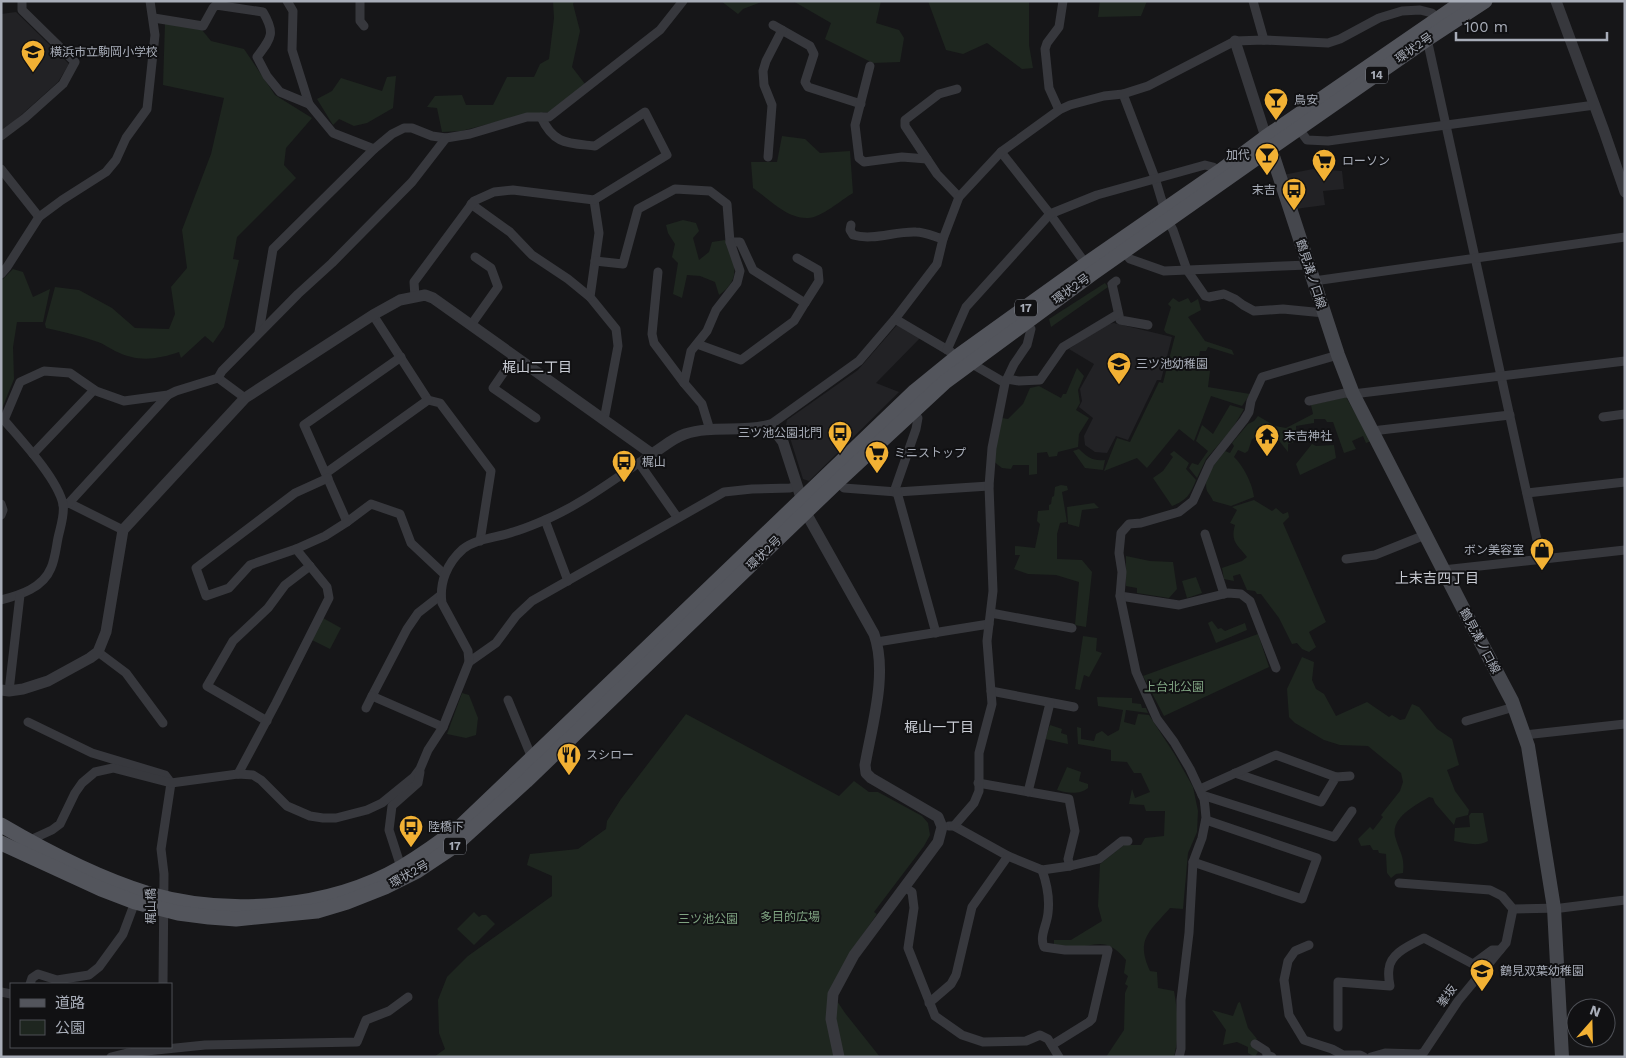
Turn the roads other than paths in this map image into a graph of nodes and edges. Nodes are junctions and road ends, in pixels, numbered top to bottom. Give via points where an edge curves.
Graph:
1 (22, 1) edge
2 (150, 1) edge
3 (287, 1) edge
4 (360, 1) edge
5 (683, 1) edge
6 (1063, 1) edge
7 (1253, 1) edge
8 (1464, 1) edge
9 (1485, 1) edge
10 (1556, 1) edge
11 (226, 4) edge
12 (1420, 6) edge
13 (154, 18) junction
14 (1436, 19) junction
15 (773, 25) dead end
16 (364, 26) dead end
17 (782, 30) junction
18 (1427, 38) junction
19 (1264, 40) junction
20 (1235, 41) junction
21 (870, 66) dead end
22 (957, 89) dead end
23 (1123, 94) junction
24 (309, 104) junction
25 (861, 104) junction
26 (1595, 105) junction
27 (1059, 110) junction
28 (541, 117) junction
29 (1447, 125) junction
30 (1299, 130) junction
31 (1, 136) edge
32 (446, 138) junction
33 (1268, 143) junction
34 (374, 150) junction
35 (1001, 152) junction
36 (768, 157) dead end
37 (927, 159) junction
38 (1, 169) edge
39 (1219, 172) junction
40 (1155, 178) junction
41 (1625, 192) edge
42 (959, 197) junction
43 (594, 200) junction
44 (471, 204) junction
45 (1050, 214) junction
46 (1166, 215) junction
47 (39, 217) junction
48 (851, 224) dead end
49 (1625, 237) edge
50 (943, 239) junction
51 (730, 242) junction
52 (1124, 252) junction
53 (475, 257) dead end
54 (797, 258) dead end
55 (1476, 258) junction
56 (595, 261) junction
57 (1308, 265) junction
58 (1090, 269) junction
59 (1187, 270) junction
60 (658, 272) dead end
61 (1, 274) edge
62 (1116, 281) dead end
63 (1314, 281) junction
64 (415, 297) junction
65 (590, 298) junction
66 (805, 303) junction
67 (1324, 313) junction
68 (1118, 314) junction
69 (373, 315) junction
70 (895, 319) junction
71 (1025, 322) junction
72 (471, 325) junction
73 (1148, 325) dead end
74 (259, 332) junction
75 (697, 344) junction
76 (1338, 355) junction
77 (515, 356) junction
78 (959, 356) junction
79 (401, 358) junction
80 (1625, 361) edge
81 (1502, 376) junction
82 (218, 378) junction
83 (1006, 381) junction
84 (684, 383) junction
85 (94, 390) junction
86 (1353, 394) junction
87 (168, 395) junction
88 (245, 398) junction
89 (428, 400) junction
90 (1309, 401) dead end
91 (907, 407) junction
92 (1625, 414) edge
93 (1510, 415) junction
94 (1604, 417) dead end
95 (536, 418) dead end
96 (604, 420) junction
97 (770, 425) junction
98 (710, 430) junction
99 (1372, 431) junction
100 (33, 454) junction
101 (652, 454) junction
102 (639, 463) junction
103 (327, 476) junction
104 (838, 481) junction
105 (1625, 482) edge
106 (989, 486) junction
107 (896, 492) junction
108 (1527, 493) junction
109 (801, 499) junction
110 (1, 504) edge
111 (66, 504) junction
112 (1, 514) edge
113 (677, 517) junction
114 (545, 520) junction
115 (347, 522) junction
116 (124, 530) junction
117 (1205, 534) dead end
118 (1425, 535) junction
119 (480, 541) junction
120 (296, 549) junction
121 (1625, 550) edge
122 (1541, 558) junction
123 (1346, 559) dead end
124 (310, 566) junction
125 (1443, 570) junction
126 (444, 574) junction
127 (568, 580) junction
128 (1224, 594) junction
129 (20, 595) junction
130 (441, 595) junction
131 (1120, 596) junction
132 (1, 600) edge
133 (991, 613) junction
134 (989, 624) junction
135 (1072, 628) dead end
136 (936, 633) junction
137 (877, 642) junction
138 (98, 652) junction
139 (469, 662) junction
140 (1276, 668) dead end
141 (5, 691) edge
142 (991, 691) junction
143 (372, 696) junction
144 (508, 700) dead end
145 (1050, 703) junction
146 (1074, 707) dead end
147 (1514, 707) junction
148 (366, 708) dead end
149 (267, 721) junction
150 (1466, 721) dead end
151 (28, 722) dead end
152 (163, 723) dead end
153 (1625, 724) edge
154 (443, 727) junction
155 (1524, 735) junction
156 (532, 758) junction
157 (420, 769) junction
158 (1235, 773) junction
159 (238, 774) junction
160 (1350, 776) dead end
161 (1336, 777) junction
162 (978, 782) junction
163 (171, 783) junction
164 (1028, 792) junction
165 (1201, 792) junction
166 (1352, 811) dead end
167 (1206, 820) junction
168 (1, 825) edge
169 (954, 826) junction
170 (942, 827) junction
171 (28, 841) junction
172 (1128, 841) dead end
173 (1, 843) edge
174 (1008, 856) junction
175 (1193, 862) junction
176 (1070, 866) junction
177 (401, 867) junction
178 (1042, 870) junction
179 (1399, 883) dead end
180 (904, 887) junction
181 (1625, 900) edge
182 (134, 902) junction
183 (1554, 908) junction
184 (1513, 909) junction
185 (1308, 945) dead end
186 (1500, 950) junction
187 (30, 983) edge
188 (163, 983) edge
189 (408, 997) dead end
190 (929, 1003) junction
191 (1338, 1027) dead end
192 (1255, 1044) dead end
193 (1052, 1045) junction
194 (172, 1047) edge
195 (155, 1048) edge
196 (130, 1050) edge
197 (111, 1057) edge
198 (839, 1057) edge
199 (1058, 1057) edge
200 (1179, 1057) edge
201 (1272, 1057) edge
202 (1364, 1057) edge
203 (1371, 1057) edge
204 (1562, 1057) edge

1 - 31 street via 22,10 75,62 63,84
2 - 13 street
3 - 24 street via 293,11 292,50
4 - 16 street via 360,21
5 - 28 street via 646,42 549,118
6 - 27 street via 1059,27 1045,49 1048,88
7 - 19 street
8 - 14 main road, 環状2号 / 14
9 - 18 main road, 環状2号 / 14
10 - 26 street
11 - 13 street via 213,8 204,26
11 - 24 street via 263,12 271,26 269,41 257,57 280,92
12 - 14 street
12 - 19 street via 1379,18 1328,43
13 - 47 street via 147,109 106,172
14 - 33 main road, 環状2号 / 14
15 - 17 street
17 - 25 street via 813,50 805,82 808,88
17 - 36 street via 763,71 764,85 772,106
18 - 29 street
18 - 30 main road, 環状2号 / 14
19 - 20 street
20 - 23 street via 1148,86
20 - 33 street
21 - 25 street
22 - 37 street via 939,94 905,120 905,126
23 - 27 street via 1083,101
23 - 40 street
24 - 34 street via 333,133
25 - 37 street via 855,125 859,158 864,162 902,157
26 - 29 street
26 - 41 street
27 - 35 street
28 - 32 street via 527,117
28 - 43 street via 546,128 563,142 595,146 645,112 668,155
29 - 30 street via 1328,141 1307,140
29 - 55 street
30 - 33 main road, 環状2号 / 14
32 - 34 street via 404,128
32 - 74 street via 406,189
33 - 39 main road, 環状2号 / 17
33 - 46 main road, 環状2号 / 17
33 - 57 main road, 鶴見溝ノ口線
34 - 74 street via 273,249
35 - 42 street
35 - 45 street
37 - 42 street
38 - 47 street
39 - 40 street via 1205,164
39 - 46 main road, 環状2号 / 17
40 - 45 street via 1097,195
40 - 46 street
42 - 50 street
43 - 44 street via 513,190 494,192
43 - 56 street via 599,233
44 - 64 street via 414,282
44 - 65 street
45 - 58 street
45 - 78 street via 966,307
46 - 52 main road, 環状2号 / 17
46 - 58 main road, 環状2号 / 17
46 - 59 street
47 - 61 street
48 - 50 street via 853,235 862,238 918,232
49 - 55 street
50 - 70 street via 937,264
51 - 56 street via 727,204 710,191 676,189 638,209 623,264
51 - 66 street via 740,242 753,270
51 - 75 street via 740,271 738,282 716,310
52 - 58 main road, 環状2号 / 17
52 - 59 street via 1137,266 1164,271
53 - 72 street via 491,268 498,287
54 - 66 street via 818,270 819,281
55 - 63 street
55 - 81 street
56 - 65 street
57 - 59 street
57 - 63 main road, 鶴見溝ノ口線
58 - 71 main road, 環状2号 / 17
58 - 78 main road, 環状2号 / 17
59 - 67 street via 1205,296 1224,294 1254,311 1283,309
60 - 84 street via 652,334 654,343
62 - 68 street via 1112,284
63 - 67 main road, 鶴見溝ノ口線
64 - 69 street via 400,300
64 - 72 street via 425,295 433,298
65 - 96 street via 616,329 618,346
66 - 75 street via 794,322 741,360
67 - 76 main road, 鶴見溝ノ口線
68 - 73 street via 1120,320
68 - 83 street via 1063,347 1040,380
69 - 79 street
69 - 88 street
70 - 78 street
70 - 97 street via 859,362
71 - 78 main road, 環状2号 / 17
71 - 83 street via 1031,329 1027,345
72 - 77 street
74 - 82 street
75 - 84 street via 691,351
76 - 86 main road, 鶴見溝ノ口線
76 - 131 street via 1262,377 1247,416 1210,463 1193,501 1179,512 1129,524 1121,533
77 - 95 street via 493,388
77 - 96 street
78 - 83 street
78 - 91 main road, 環状2号 / 17
79 - 89 street
79 - 103 street via 304,425
80 - 81 street
81 - 86 street
81 - 93 street
82 - 87 street
82 - 88 street
83 - 106 street via 992,448
84 - 98 street via 702,404
85 - 87 street via 124,401
85 - 100 street
85 - 100 street via 70,373 44,371 20,382 4,420
86 - 90 street via 1345,392
86 - 99 main road, 鶴見溝ノ口線
87 - 111 street
88 - 116 street
89 - 103 street
89 - 119 street via 440,403 491,471
91 - 104 main road, 環状2号 / 17
91 - 107 street via 918,418
91 - 109 main road, 環状2号 / 17
92 - 94 street
93 - 99 street
93 - 108 street
96 - 101 street
97 - 98 street
97 - 109 street via 783,442
98 - 101 street via 691,432
99 - 118 main road, 鶴見溝ノ口線
100 - 111 street
101 - 102 street
102 - 113 street
102 - 114 street via 603,488
103 - 115 street
103 - 120 street via 295,493 196,568 206,596 229,588 250,565
104 - 107 street via 844,488
104 - 109 main road, 環状2号 / 17
105 - 108 street
106 - 107 street
106 - 133 street
107 - 136 street
108 - 122 street
109 - 113 street via 790,488 724,492
109 - 137 street
109 - 156 main road, 環状2号 / 17
109 - 182 main road, 環状2号 / 17 via 526,781 453,847 418,871 324,909 267,917 209,917
110 - 112 street
111 - 116 street
111 - 129 street via 51,569 34,588
113 - 127 street
114 - 119 street
114 - 127 street
115 - 120 street
115 - 126 street via 371,504 400,514 411,543
116 - 138 street via 106,632
117 - 128 street
118 - 123 street via 1375,555
118 - 125 main road, 鶴見溝ノ口線
119 - 126 street via 465,548
120 - 124 street
121 - 122 street
122 - 125 street
124 - 149 street via 327,587 328,598
124 - 149 street via 285,585 268,608 233,641 207,686
125 - 147 main road, 鶴見溝ノ口線
126 - 130 street
127 - 139 street via 526,606 496,643
128 - 131 street via 1179,605
128 - 140 street via 1241,594 1250,601
129 - 132 street
129 - 141 street
130 - 139 street via 442,603 468,651
130 - 143 street via 418,613 407,629
131 - 165 street via 1136,672 1158,719
133 - 134 street
133 - 135 street
134 - 136 street
134 - 142 street via 987,641
136 - 137 street
137 - 170 street via 880,677 866,773 938,817
138 - 141 street via 48,681
138 - 152 street via 126,673
139 - 154 street
142 - 145 street
142 - 162 street via 992,704 979,753
143 - 148 street
143 - 154 street
144 - 156 street
145 - 146 street
145 - 164 street
147 - 150 street
147 - 155 main road, 鶴見溝ノ口線
149 - 159 street
151 - 163 street via 92,753 165,775
153 - 155 street
154 - 157 street
155 - 183 main road, 鶴見溝ノ口線
156 - 177 main road, 環状2号 / 17 via 461,826
157 - 159 street via 382,803 350,815 323,818 287,806 253,775
157 - 177 street via 418,784 392,806 389,830
158 - 161 street via 1276,755
158 - 161 street via 1320,802
158 - 165 street
159 - 163 street
160 - 161 street
162 - 164 street
162 - 169 street via 979,791 974,803
163 - 171 street via 113,768 96,772 74,793 60,824
163 - 188 street, 梶山橋 via 161,849 164,874
164 - 176 street via 1069,800 1075,831 1068,859
165 - 166 street via 1334,837
165 - 167 street
167 - 175 street
167 - 175 street via 1317,858 1302,899
168 - 171 main road, 環状2号 / 17
169 - 170 street
169 - 174 street
170 - 180 street via 938,842
171 - 177 main road, 環状2号 / 17 via 149,894 230,907 314,900
172 - 176 street via 1122,841 1099,859
173 - 182 main road, 環状2号 / 17
174 - 178 street
174 - 190 street via 972,907 956,975 951,984
175 - 200 street
176 - 178 street
178 - 193 street via 1049,890 1048,913 1041,941 1044,947 1108,950 1092,1019
179 - 184 street via 1490,890 1502,896
180 - 190 street via 912,892 914,908 908,948
180 - 198 street via 854,955 833,994 831,1019
181 - 183 street
182 - 187 street via 123,934 99,967 89,975 57,980 38,974
183 - 184 street
183 - 204 main road, 鶴見溝ノ口線
184 - 186 street, 峯坂 via 1506,943
185 - 202 street via 1294,951 1288,961 1284,980 1289,1015 1304,1040 1343,1056
186 - 191 street via 1492,950 1473,964 1424,938 1396,954 1389,969 1390,986 1338,982
186 - 203 street, 峯坂 via 1458,1001 1424,1052 1385,1053
189 - 194 street via 389,1011 366,1020 357,1042
190 - 193 street via 935,1016 962,1035 983,1042 1026,1041 1040,1036
192 - 201 street
193 - 199 street
195 - 196 street
196 - 197 street

